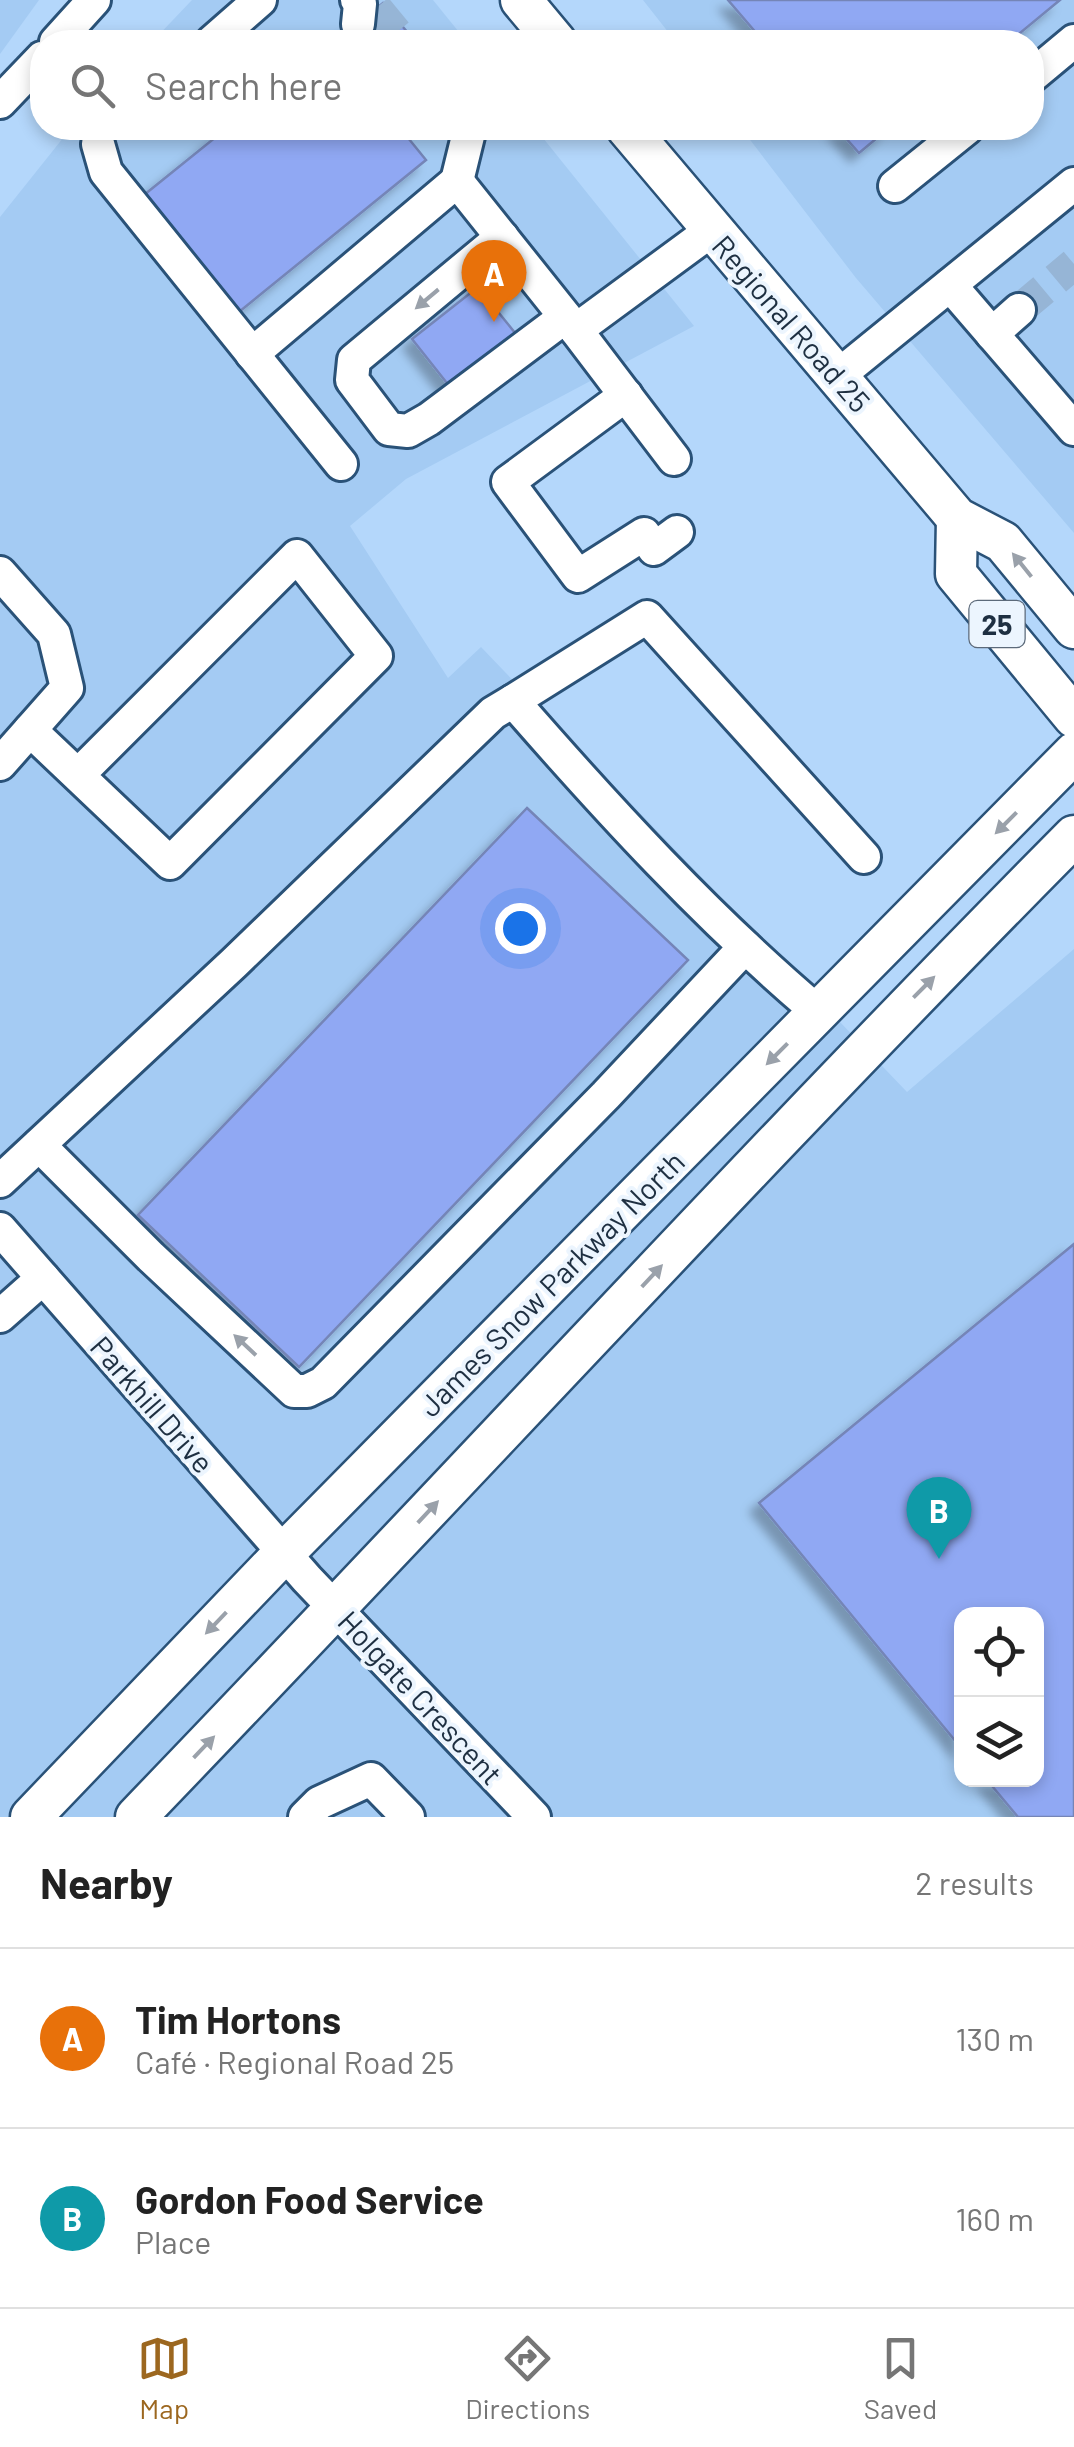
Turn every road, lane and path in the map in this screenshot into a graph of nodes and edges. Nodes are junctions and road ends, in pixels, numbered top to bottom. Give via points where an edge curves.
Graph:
1 (94, 0) edge
2 (260, 0) edge
3 (67, 30) edge
4 (226, 30) edge
5 (1074, 41) edge
6 (1044, 66) edge
7 (30, 78) edge
8 (0, 102) edge
9 (100, 140) edge
10 (467, 140) edge
11 (637, 140) edge
12 (952, 140) edge
13 (457, 181) junction
14 (1074, 184) edge
15 (895, 186) dead end
16 (712, 230) junction
17 (502, 237) junction
18 (950, 285) junction
19 (1019, 310) tunnel mouth
20 (570, 324) junction
21 (992, 334) junction
22 (252, 354) junction
23 (839, 375) junction
24 (626, 395) junction
25 (1074, 429) edge
26 (674, 458) dead end
27 (341, 464) dead end
28 (957, 518) junction
29 (677, 532) dead end
30 (0, 573) edge
31 (1074, 628) edge
32 (513, 701) junction
33 (1074, 716) edge
34 (30, 730) junction
35 (1074, 753) edge
36 (0, 764) edge
37 (78, 775) junction
38 (1074, 836) edge
39 (864, 858) dead end
40 (746, 947) junction
41 (818, 1012) junction
42 (39, 1145) junction
43 (0, 1181) edge
44 (0, 1229) edge
45 (43, 1278) junction
46 (0, 1316) edge
47 (295, 1566) junction
48 (337, 1608) junction
49 (30, 1817) edge
50 (136, 1817) edge
51 (306, 1817) edge
52 (408, 1817) edge
53 (534, 1817) edge

1 - 3 street
2 - 4 street
5 - 6 street
7 - 8 street
9 - 22 street via 106,172
10 - 13 street
11 - 16 main road, Regional Road 25 / 25
12 - 15 street
13 - 17 street
13 - 22 street
14 - 18 street
16 - 20 street
16 - 23 main road, Regional Road 25 / 25
17 - 20 street
17 -> 20 street via 354,360 352,380 389,429 408,431
18 - 21 street
18 - 23 street
19 - 21 street
20 - 24 street
21 - 25 street
22 - 27 street
23 - 28 main road, Regional Road 25 / 25
24 - 26 street
24 - 29 street via 508,482 578,576 644,534 654,549
31 -> 28 main road, Regional Road 25 / 25 via 1003,542
28 - 33 main road, 25 via 956,574
30 - 34 street via 54,634 68,688
32 - 39 street via 648,617
32 - 40 street via 593,793
32 - 42 street
34 - 36 street
34 - 37 street
35 -> 41 main road, James Snow Parkway North
37 - 37 street via 170,863 376,656 297,556
48 -> 38 main road, James Snow Parkway North via 856,1056
40 - 41 street
40 -> 42 street via 323,1383 307,1390 294,1391
41 -> 47 main road, James Snow Parkway North
42 - 43 street
44 - 45 street, Parkhill Drive
45 - 46 street
45 - 47 street, Parkhill Drive
47 - 48 street, Holgate Crescent
47 -> 49 main road, James Snow Parkway North
50 -> 48 main road, James Snow Parkway North
48 - 53 street, Holgate Crescent
51 - 52 street via 319,1803 371,1780

